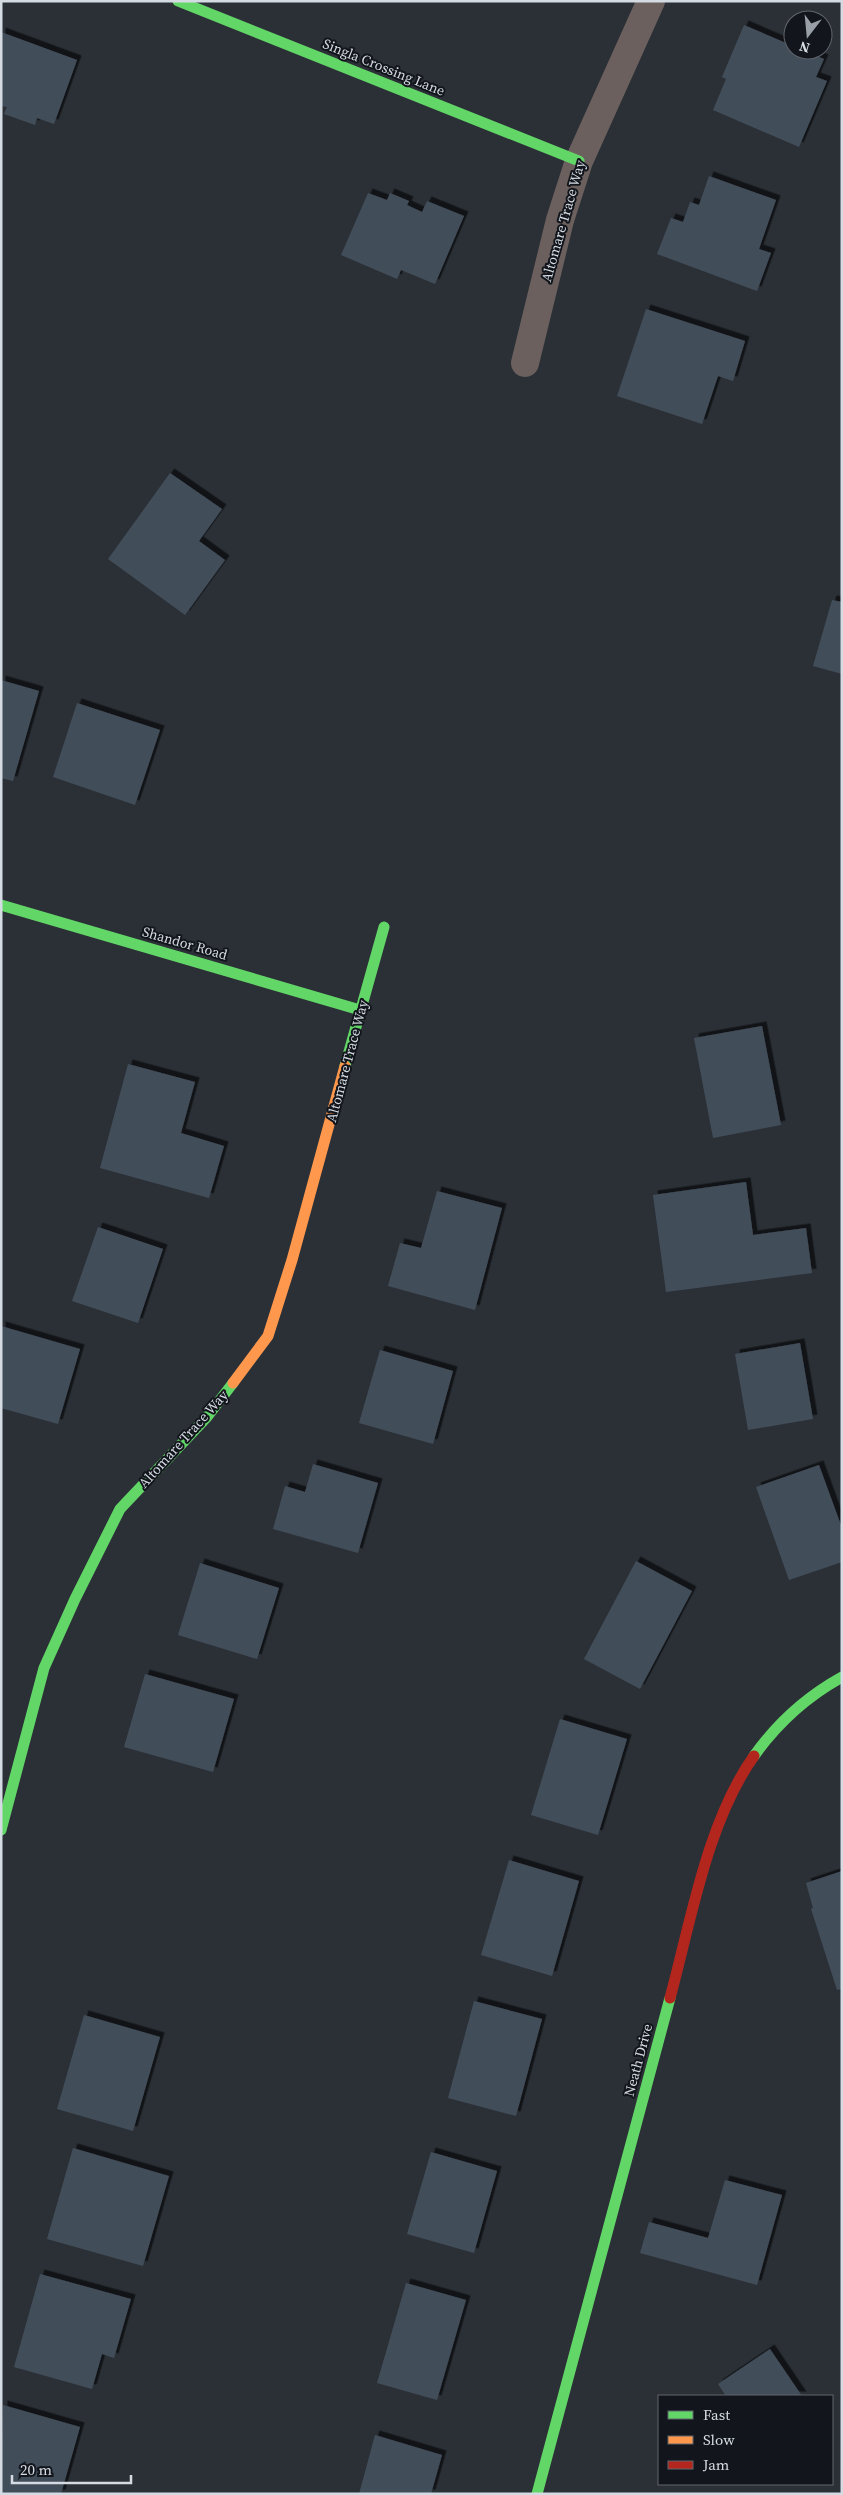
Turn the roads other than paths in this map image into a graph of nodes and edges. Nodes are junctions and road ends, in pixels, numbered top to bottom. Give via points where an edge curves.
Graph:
1 (178, 1) edge
2 (651, 1) edge
3 (579, 161) junction
4 (525, 363) dead end
5 (1, 905) edge
6 (384, 928) dead end
7 (360, 1010) junction
8 (842, 1677) edge
9 (1, 1830) edge
10 (537, 2494) edge

1 - 3 street, Singla Crossing Lane
2 - 3 street, Altomare Trace Way
3 - 4 street, Altomare Trace Way via 560,220
5 - 7 street, Shandor Road
6 - 7 street, Altomare Trace Way
7 - 9 street, Altomare Trace Way via 268,1336 207,1417 120,1509 44,1668
8 - 10 street, Neath Drive via 788,1714 755,1752 729,1794 715,1832

